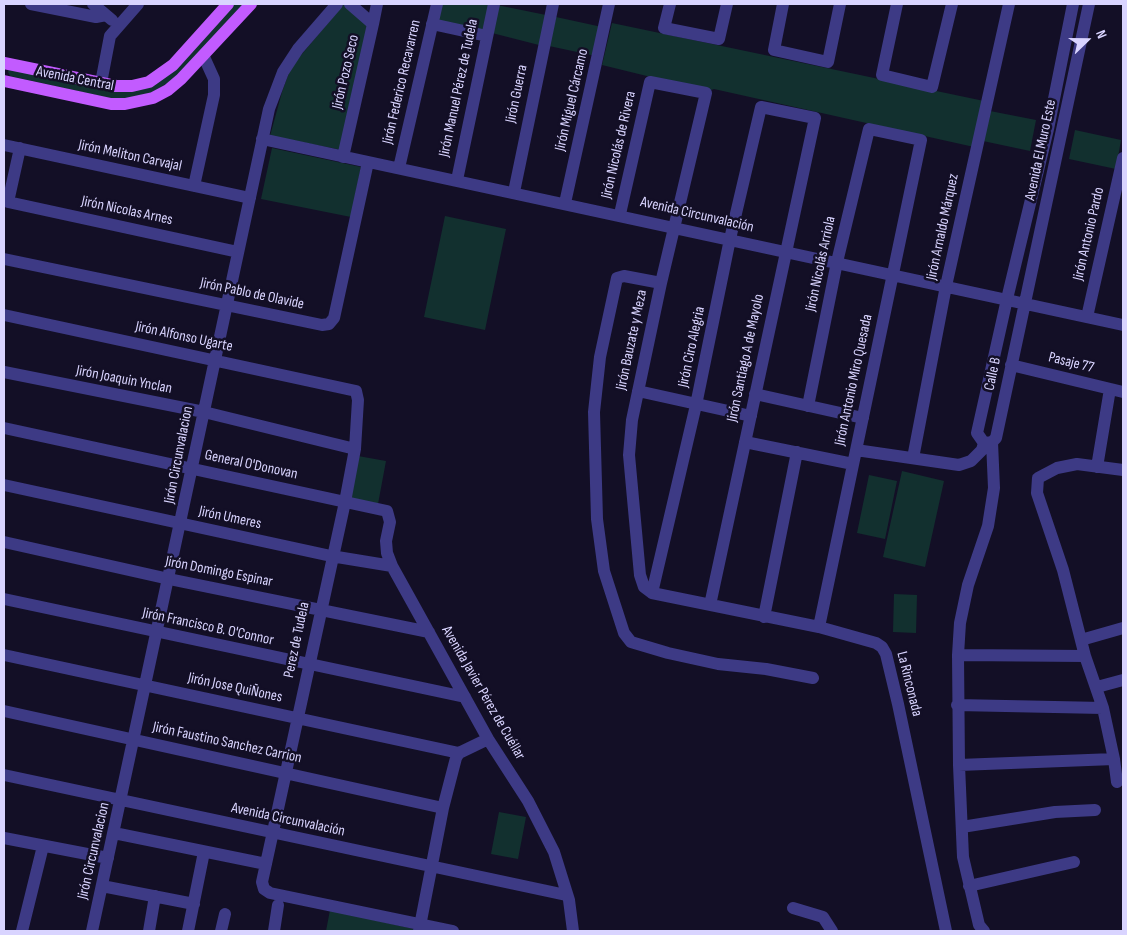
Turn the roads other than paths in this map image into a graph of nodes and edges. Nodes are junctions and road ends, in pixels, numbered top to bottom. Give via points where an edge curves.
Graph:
1 (31, 4) edge
2 (93, 4) edge
3 (138, 4) edge
4 (228, 4) edge
5 (251, 4) edge
6 (337, 4) edge
7 (350, 4) edge
8 (377, 4) edge
9 (437, 4) edge
10 (494, 4) edge
11 (553, 4) edge
12 (609, 4) edge
13 (670, 4) edge
14 (727, 4) edge
15 (783, 4) edge
16 (840, 4) edge
17 (897, 4) edge
18 (952, 4) edge
19 (1009, 4) edge
20 (1073, 4) edge
21 (1089, 4) edge
22 (106, 15) junction
23 (373, 24) junction
24 (432, 24) junction
25 (119, 25) junction
26 (487, 36) junction
27 (204, 57) junction
28 (5, 64) edge
29 (4, 80) edge
30 (650, 82) joint
31 (101, 83) junction
32 (816, 118) joint
33 (1046, 137) junction
34 (262, 138) junction
35 (921, 140) joint
36 (1060, 140) junction
37 (4, 145) edge
38 (20, 148) junction
39 (343, 157) junction
40 (1123, 158) edge
41 (368, 162) junction
42 (399, 168) junction
43 (457, 180) junction
44 (194, 186) junction
45 (514, 192) junction
46 (250, 198) junction
47 (565, 203) junction
48 (620, 214) junction
49 (674, 226) junction
50 (730, 239) junction
51 (786, 251) junction
52 (238, 252) junction
53 (4, 260) edge
54 (837, 262) junction
55 (893, 274) junction
56 (660, 283) junction
57 (946, 286) junction
58 (1007, 299) junction
59 (1024, 303) junction
60 (226, 305) junction
61 (4, 315) edge
62 (1087, 317) junction
63 (1123, 325) edge
64 (215, 360) junction
65 (1011, 365) junction
66 (4, 372) edge
67 (1110, 389) junction
68 (356, 391) joint
69 (638, 391) junction
70 (1123, 392) edge
71 (755, 394) junction
72 (696, 405) junction
73 (808, 406) junction
74 (204, 412) junction
75 (751, 416) junction
76 (863, 418) junction
77 (4, 428) edge
78 (745, 442) junction
79 (988, 443) junction
80 (355, 449) junction
81 (856, 450) junction
82 (797, 452) junction
83 (913, 458) junction
84 (853, 464) junction
85 (1097, 467) junction
86 (192, 469) junction
87 (1123, 470) edge
88 (4, 485) edge
89 (345, 502) junction
90 (182, 524) junction
91 (4, 542) edge
92 (331, 556) junction
93 (392, 566) junction
94 (169, 579) junction
95 (652, 593) junction
96 (4, 599) edge
97 (710, 605) junction
98 (320, 609) junction
99 (764, 617) junction
100 (819, 627) junction
101 (1123, 628) edge
102 (429, 632) junction
103 (158, 633) junction
104 (1081, 640) junction
105 (4, 655) edge
106 (958, 655) junction
107 (1085, 656) junction
108 (308, 664) junction
109 (813, 678) dead end
110 (1123, 680) edge
111 (146, 685) junction
112 (1097, 687) junction
113 (465, 697) junction
114 (957, 705) junction
115 (1103, 708) junction
116 (4, 712) edge
117 (297, 718) junction
118 (488, 739) junction
119 (135, 740) junction
120 (459, 753) junction
121 (1114, 759) junction
122 (959, 765) junction
123 (286, 773) junction
124 (4, 775) edge
125 (1117, 782) dead end
126 (122, 800) junction
127 (443, 808) junction
128 (1095, 810) dead end
129 (962, 827) junction
130 (114, 833) junction
131 (272, 834) junction
132 (4, 838) edge
133 (43, 846) junction
134 (204, 852) junction
135 (108, 858) junction
136 (1074, 862) dead end
137 (266, 864) junction
138 (433, 867) junction
139 (102, 886) junction
140 (969, 886) junction
141 (566, 895) junction
142 (155, 896) junction
143 (194, 904) junction
144 (278, 905) dead end
145 (793, 908) dead end
146 (225, 914) dead end
147 (420, 928) edge
148 (22, 931) edge
149 (92, 931) edge
150 (149, 931) edge
151 (188, 931) edge
152 (222, 931) edge
153 (274, 931) edge
154 (454, 931) edge
155 (573, 931) edge
156 (832, 931) edge
157 (946, 931) edge
158 (984, 931) edge

1 - 22 street via 96,17
2 - 22 street
3 - 25 street
4 - 31 main road, Avenida Central via 163,74 132,86
5 - 27 main road, Avenida Central
6 - 34 street, Jirón Circunvalacion via 298,49 283,72 275,88
7 - 23 street, Jirón Pozo Seco
8 - 23 street
9 - 24 street, Jirón Federico Recavarren
10 - 26 street, Jirón Manuel Pérez de Tudela
11 - 45 street, Jirón Guerra
12 - 47 street, Jirón Miguel Cárcamo
13 - 14 street via 664,28 719,39
15 - 16 street via 774,50 828,62
17 - 18 street via 882,75 932,87
19 - 57 street, Jirón Arnaldo Márquez
20 - 33 street, Avenida El Muro Este
21 - 36 street, Avenida El Muro Este
22 - 25 street
23 - 39 street, Jirón Pozo Seco
24 - 26 street
24 - 42 street, Jirón Federico Recavarren
25 - 31 street via 110,36
26 - 43 street, Jirón Manuel Pérez de Tudela
27 - 29 main road, Avenida Central via 168,90 153,98 125,104 97,101
27 - 44 street via 214,79 214,95
28 - 29 main road
28 - 31 main road, Avenida Central
30 - 48 street, Jirón Nicolás de Rivera
30 - 49 street, Jirón Bauzate y Meza via 706,93
32 - 50 street, Jirón Ciro Alegria via 761,107
32 - 51 street, Jirón Santiago A de Mayolo
33 - 36 street
33 - 58 street, Avenida El Muro Este
34 - 39 street, Avenida Circunvalación
34 - 46 street, Jirón Circunvalacion
35 - 54 street, Jirón Nicolás Arriola via 869,129
35 - 55 street, Jirón Antonio Miro Quesada
36 - 59 street, Avenida El Muro Este
37 - 38 street, Jirón Meliton Carvajal
38 - 44 street, Jirón Meliton Carvajal
38 - 52 street, Jirón Nicolas Arnes via 8,202
39 - 41 street, Avenida Circunvalación
40 - 62 street, Jirón Antonio Pardo
41 - 42 street, Avenida Circunvalación
41 - 60 street, Jirón Pablo de Olavide via 334,318 329,324 322,326
42 - 43 street, Avenida Circunvalación
43 - 45 street, Avenida Circunvalación
44 - 46 street, Jirón Meliton Carvajal
45 - 47 street, Avenida Circunvalación
46 - 52 street, Jirón Circunvalacion
47 - 48 street, Avenida Circunvalación
48 - 49 street, Avenida Circunvalación
49 - 50 street, Avenida Circunvalación
49 - 56 street, Jirón Bauzate y Meza
50 - 51 street, Avenida Circunvalación
50 - 72 street, Jirón Ciro Alegria
51 - 54 street, Avenida Circunvalación
51 - 71 street, Jirón Santiago A de Mayolo
52 - 60 street, Jirón Circunvalacion
53 - 60 street, Jirón Pablo de Olavide
54 - 55 street, Avenida Circunvalación
54 - 73 street, Jirón Nicolás Arriola
55 - 57 street, Avenida Circunvalación
55 - 76 street, Jirón Antonio Miro Quesada
56 - 69 street, Jirón Bauzate y Meza
56 - 109 street via 624,276 617,278 600,357 594,412 597,519 604,571 624,633 631,642 668,653
57 - 58 street, Avenida Circunvalación
57 - 83 street, Jirón Arnaldo Márquez
58 - 59 street, Avenida Circunvalación
58 - 79 street, Calle B via 978,433
59 - 62 street, Avenida Circunvalación
59 - 65 street, Calle B
60 - 64 street, Jirón Circunvalacion
61 - 64 street, Jirón Alfonso Ugarte
62 - 63 street, Avenida Circunvalación
64 - 68 street, Jirón Alfonso Ugarte
64 - 74 street, Jirón Circunvalacion
65 - 67 street, Pasaje 77
65 - 79 street, Calle B via 996,438
66 - 74 street, Jirón Joaquin Ynclan
67 - 70 street, Pasaje 77
67 - 85 street
68 - 80 street, Perez de Tudela
69 - 72 street
69 - 95 street, Jirón Bauzate y Meza via 629,455 640,575 644,587
71 - 73 street
71 - 75 street, Jirón Santiago A de Mayolo
72 - 75 street
72 - 95 street, Jirón Ciro Alegria
73 - 76 street
74 - 80 street, Jirón Joaquin Ynclan
74 - 86 street, Jirón Circunvalacion
75 - 78 street, Jirón Santiago A de Mayolo
76 - 81 street, Jirón Antonio Miro Quesada
77 - 86 street, General O'Donovan
78 - 82 street
78 - 97 street, Jirón Santiago A de Mayolo
79 - 83 street, Calle B via 965,464
79 - 106 street via 994,488 988,526 968,585 960,623
80 - 89 street, Perez de Tudela
81 - 83 street, Calle B
81 - 84 street, Jirón Antonio Miro Quesada
82 - 84 street
82 - 99 street
84 - 100 street, Jirón Antonio Miro Quesada
85 - 87 street
85 - 104 street via 1077,464 1057,468 1038,478 1037,494 1063,570
86 - 89 street, General O'Donovan
86 - 90 street, Jirón Circunvalacion
88 - 90 street, Jirón Umeres
89 - 92 street, Perez de Tudela
89 - 93 street, Avenida Javier Pérez de Cuéllar via 387,511 390,522 386,547
90 - 92 street, Jirón Umeres
90 - 94 street, Jirón Circunvalacion
91 - 94 street, Jirón Domingo Espinar
92 - 93 street, Jirón Umeres
92 - 98 street, Perez de Tudela
93 - 102 street, Avenida Javier Pérez de Cuéllar
94 - 98 street, Jirón Domingo Espinar
94 - 103 street, Jirón Circunvalacion
95 - 97 street, La Rinconada
96 - 103 street, Jirón Francisco B. O'Connor
97 - 99 street, La Rinconada
98 - 102 street, Jirón Domingo Espinar
98 - 108 street, Perez de Tudela
99 - 100 street, La Rinconada
100 - 157 street, La Rinconada via 876,643 886,654
101 - 104 street
102 - 113 street, Avenida Javier Pérez de Cuéllar
103 - 108 street, Jirón Francisco B. O'Connor
103 - 111 street, Jirón Circunvalacion
104 - 107 street
105 - 111 street, Jirón Jose QuiÑones
106 - 107 street
106 - 114 street
107 - 112 street
108 - 113 street, Jirón Francisco B. O'Connor
108 - 117 street, Perez de Tudela
110 - 112 street
111 - 117 street, Jirón Jose QuiÑones
111 - 119 street, Jirón Circunvalacion
112 - 115 street
113 - 118 street, Avenida Javier Pérez de Cuéllar
114 - 115 street
114 - 122 street
115 - 121 street
116 - 119 street, Jirón Faustino Sanchez Carrion
117 - 120 street, Jirón Jose QuiÑones
117 - 123 street, Perez de Tudela
118 - 120 street
118 - 141 street, Avenida Javier Pérez de Cuéllar via 528,801 554,852
119 - 123 street, Jirón Faustino Sanchez Carrion
119 - 126 street, Jirón Circunvalacion
120 - 127 street
121 - 122 street
121 - 125 street
122 - 129 street
123 - 127 street, Jirón Faustino Sanchez Carrion
123 - 131 street, Perez de Tudela
124 - 126 street, Avenida Circunvalación
126 - 130 street, Jirón Circunvalacion
126 - 131 street, Avenida Circunvalación
127 - 138 street
128 - 129 street via 1055,812
129 - 140 street via 963,857
130 - 134 street
130 - 135 street, Jirón Circunvalacion
131 - 137 street, Perez de Tudela
131 - 138 street, Avenida Circunvalación
132 - 133 street
133 - 135 street
133 - 148 street
134 - 137 street
134 - 143 street
135 - 139 street, Jirón Circunvalacion
136 - 140 street
137 - 147 street, Perez de Tudela via 262,882 270,893
138 - 141 street, Avenida Circunvalación
138 - 147 street
139 - 142 street
139 - 149 street, Jirón Circunvalacion
140 - 158 street via 979,925
141 - 155 street, Avenida Javier Pérez de Cuéllar
142 - 143 street
142 - 150 street
143 - 151 street
144 - 153 street
145 - 156 street via 823,917
146 - 152 street
147 - 154 street

